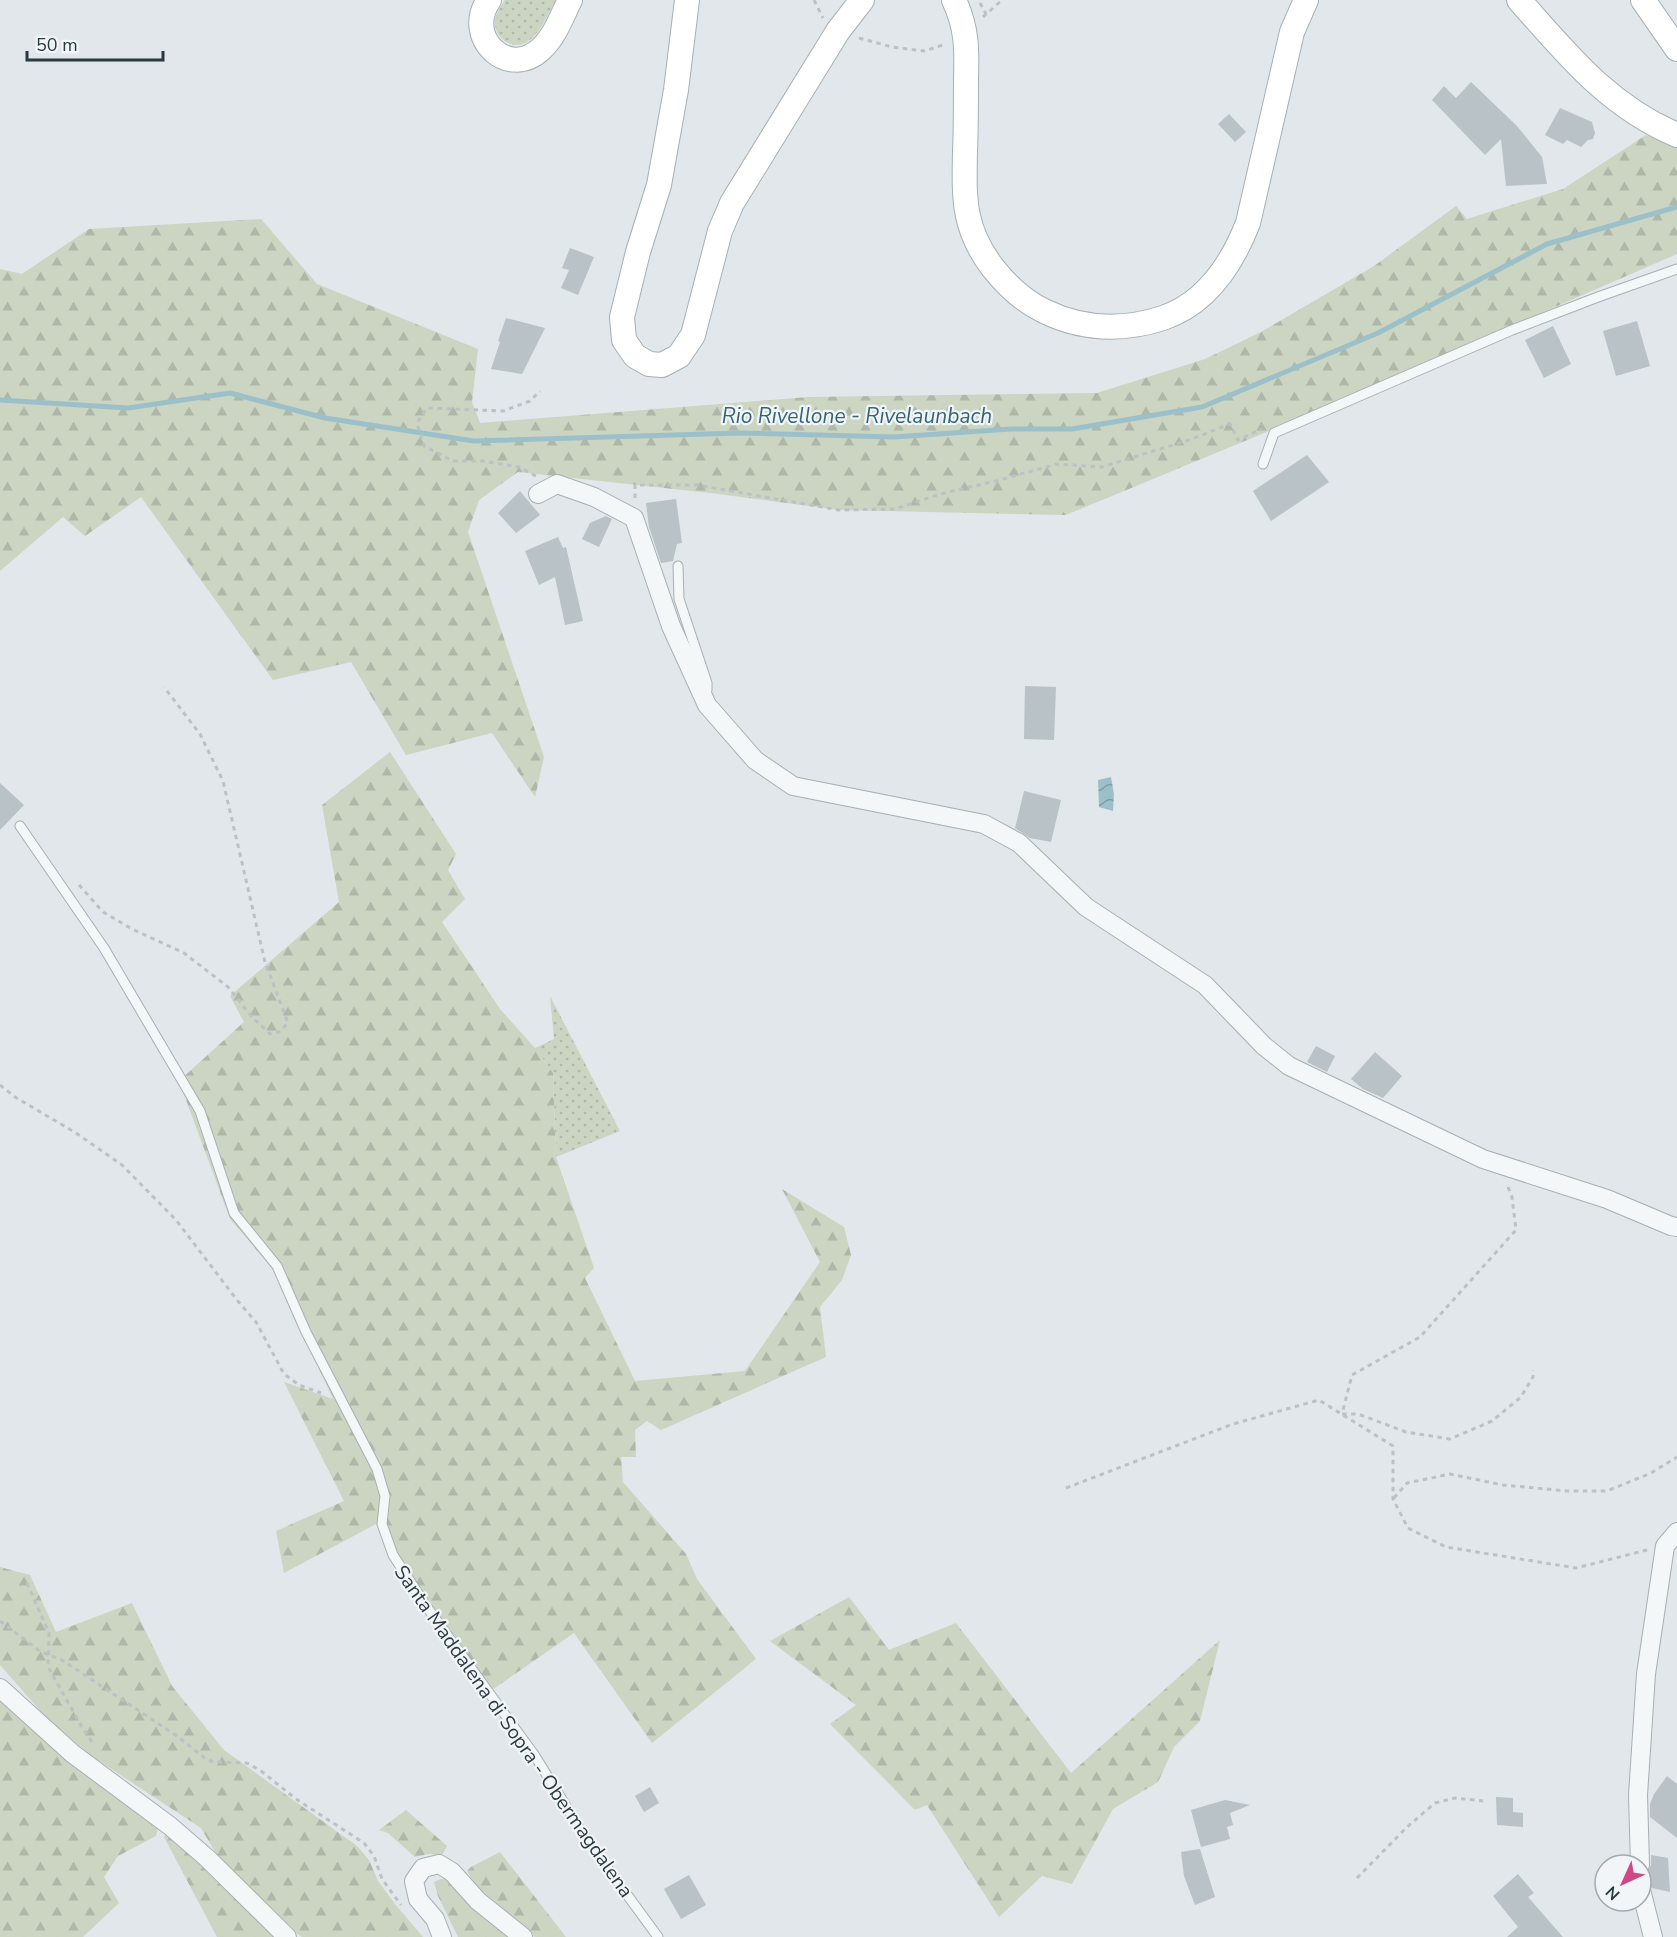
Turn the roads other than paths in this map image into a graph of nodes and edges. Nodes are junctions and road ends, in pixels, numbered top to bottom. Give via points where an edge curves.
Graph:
1 (489, 0) edge
2 (570, 0) edge
3 (687, 0) edge
4 (862, 0) edge
5 (954, 0) edge
6 (1306, 0) edge
7 (1519, 0) edge
8 (1643, 0) edge
9 (1677, 49) edge
10 (1637, 115) junction
11 (1677, 115) edge
12 (1677, 135) edge
13 (1677, 269) edge
14 (1263, 464) dead end
15 (538, 494) dead end
16 (678, 566) dead end
17 (707, 705) junction
18 (20, 826) dead end
19 (1677, 1227) edge
20 (1677, 1532) edge
21 (0, 1688) edge
22 (1640, 1853) edge
23 (1647, 1913) edge
24 (287, 1937) edge
25 (442, 1937) edge
26 (523, 1937) edge
27 (658, 1937) edge
28 (1653, 1937) edge

1 - 2 main road via 481,24 484,40 494,52 509,59 525,58 541,50
3 - 4 main road via 659,185 622,317 624,340 635,356 649,364 662,364 679,356 693,335 720,231 732,203 838,31
5 - 6 main road via 963,18 967,46 964,200 971,230 1004,282 1027,303 1057,318 1086,326 1117,328 1147,323 1193,303 1226,269 1248,223 1292,32
7 - 10 main road via 1579,66
8 - 9 main road
10 - 11 main road
10 - 12 main road
13 - 14 lane via 1512,330 1274,433
15 - 17 street via 557,484 594,497 634,518 671,626
16 - 17 lane via 679,599 707,683
17 - 19 street via 755,760 794,786 984,824 1018,843 1086,908 1205,985 1264,1046 1289,1065 1483,1159 1607,1199
18 - 27 lane, Santa Maddalena di Sopra - Obermagdalena via 104,948 200,1111 234,1213 277,1266 306,1332 377,1469 386,1496 382,1524 393,1555 535,1756 587,1840
20 - 22 street via 1665,1546 1645,1685 1638,1795
21 - 24 street via 73,1754 207,1858
23 - 28 street
25 - 26 street via 435,1919 418,1899 414,1881 423,1868 439,1864

